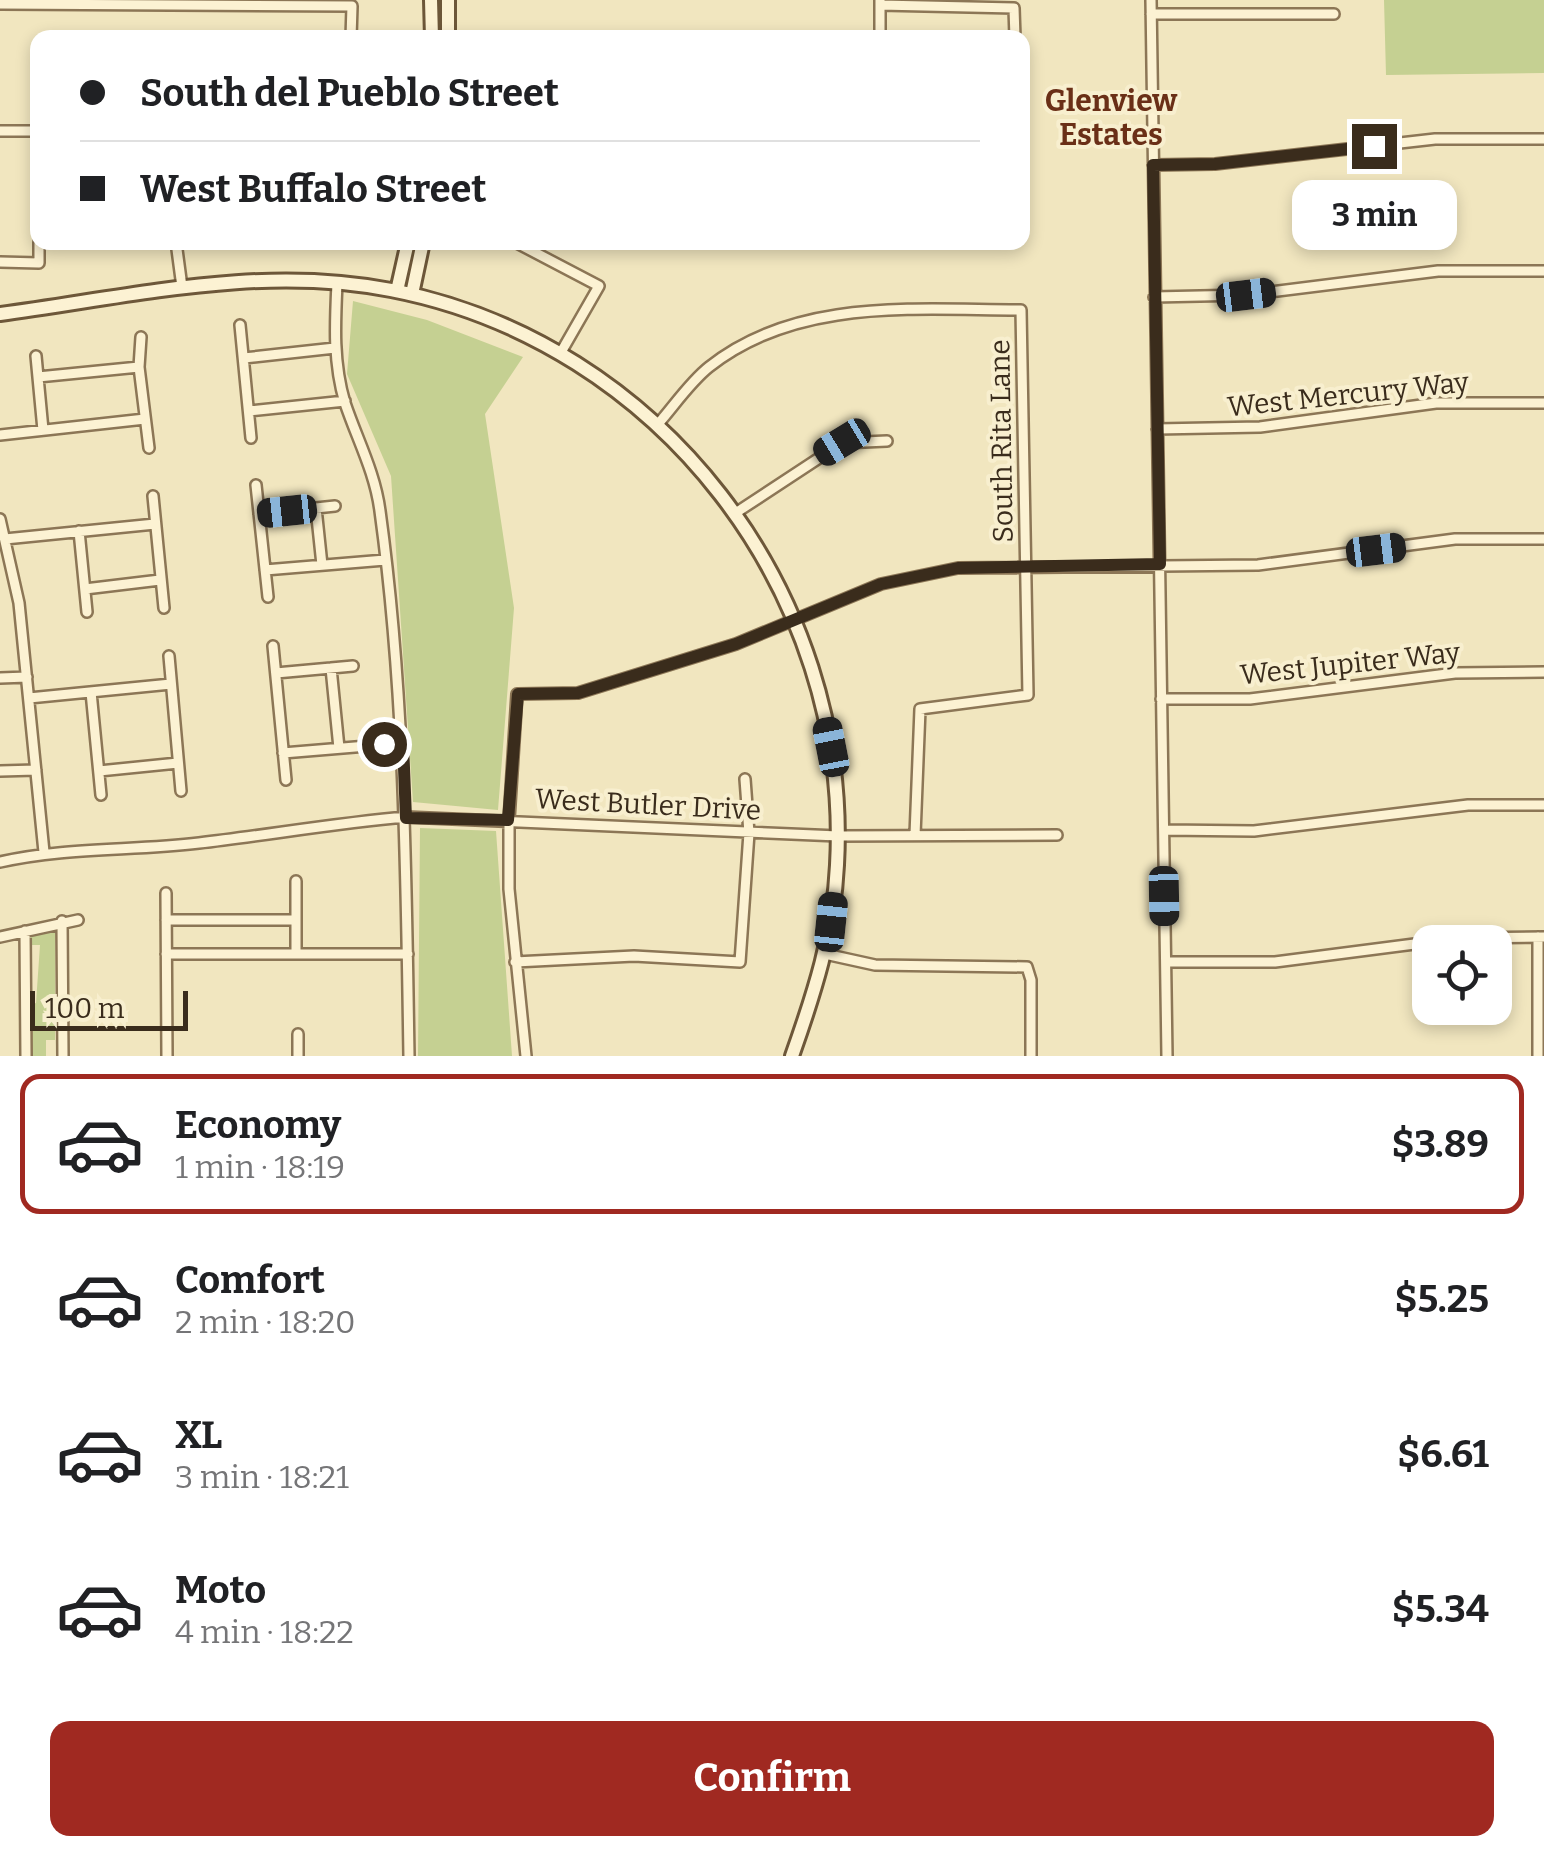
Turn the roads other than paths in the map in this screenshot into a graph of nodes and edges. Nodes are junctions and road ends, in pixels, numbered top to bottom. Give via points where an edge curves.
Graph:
1 (431, 0) edge
2 (448, 0) edge
3 (1151, 0) edge
4 (880, 2) edge
5 (0, 4) edge
6 (1151, 14) junction
7 (1334, 14) dead end
8 (351, 30) edge
9 (432, 30) edge
10 (448, 30) edge
11 (880, 30) edge
12 (1015, 30) edge
13 (0, 131) edge
14 (30, 131) edge
15 (1544, 139) edge
16 (1153, 165) junction
17 (39, 250) edge
18 (177, 250) edge
19 (406, 250) edge
20 (421, 250) edge
21 (530, 250) edge
22 (0, 262) edge
23 (1544, 270) edge
24 (337, 282) junction
25 (182, 288) junction
26 (397, 291) junction
27 (412, 294) junction
28 (1154, 297) junction
29 (0, 314) edge
30 (240, 325) dead end
31 (141, 337) dead end
32 (335, 348) junction
33 (560, 354) junction
34 (36, 356) dead end
35 (244, 358) junction
36 (139, 367) junction
37 (38, 377) junction
38 (345, 401) junction
39 (1544, 403) edge
40 (249, 410) junction
41 (145, 419) junction
42 (658, 424) junction
43 (1157, 429) junction
44 (43, 430) junction
45 (0, 435) edge
46 (251, 438) dead end
47 (887, 441) dead end
48 (149, 448) dead end
49 (256, 486) dead end
50 (153, 496) dead end
51 (335, 506) dead end
52 (316, 508) junction
53 (259, 514) junction
54 (734, 514) junction
55 (0, 519) edge
56 (155, 524) junction
57 (79, 531) junction
58 (5, 538) junction
59 (1544, 539) edge
60 (385, 560) junction
61 (1160, 564) junction
62 (322, 565) junction
63 (1025, 566) junction
64 (266, 570) junction
65 (160, 580) junction
66 (84, 588) junction
67 (268, 597) dead end
68 (164, 608) dead end
69 (87, 612) dead end
70 (796, 620) junction
71 (273, 646) dead end
72 (169, 656) dead end
73 (353, 666) dead end
74 (330, 668) junction
75 (1544, 672) edge
76 (276, 674) junction
77 (26, 677) junction
78 (0, 678) edge
79 (171, 684) junction
80 (91, 692) junction
81 (29, 698) junction
82 (1162, 699) junction
83 (403, 743) junction
84 (339, 748) junction
85 (283, 754) junction
86 (178, 763) junction
87 (36, 770) junction
88 (0, 771) edge
89 (99, 771) junction
90 (745, 779) dead end
91 (286, 780) dead end
92 (181, 791) dead end
93 (101, 795) dead end
94 (1544, 805) edge
95 (406, 818) junction
96 (508, 820) junction
97 (1164, 830) junction
98 (749, 832) junction
99 (1057, 835) dead end
100 (838, 836) junction
101 (915, 836) junction
102 (44, 852) junction
103 (0, 862) edge
104 (296, 881) dead end
105 (166, 893) dead end
106 (78, 920) dead end
107 (166, 920) junction
108 (296, 920) junction
109 (62, 921) junction
110 (25, 931) junction
111 (0, 937) edge
112 (1541, 937) edge
113 (166, 954) junction
114 (296, 954) junction
115 (408, 954) junction
116 (824, 954) junction
117 (516, 962) junction
118 (1166, 962) junction
119 (298, 1034) dead end
120 (26, 1056) edge
121 (63, 1056) edge
122 (166, 1056) edge
123 (298, 1056) edge
124 (409, 1056) edge
125 (526, 1056) edge
126 (792, 1056) edge
127 (1031, 1056) edge
128 (1167, 1056) edge
129 (1538, 1056) edge

1 - 9 street
2 - 10 street
3 - 6 street
4 - 11 street
4 - 12 street via 1014,8
5 - 8 street via 352,6
6 - 7 street
6 - 16 street
13 - 14 street
15 - 16 street via 1413,141
16 - 28 street
17 - 22 street via 39,262
18 - 25 street
19 - 26 street
20 - 27 street
21 - 33 street via 599,286
23 - 28 street via 1438,272 1246,295
24 - 25 street via 262,279
24 - 26 street
24 - 32 street
25 - 29 street
26 - 27 street
27 - 33 street via 482,314
28 - 43 street
30 - 35 street
31 - 36 street
32 - 35 street
32 - 38 street
33 - 42 street
34 - 37 street
35 - 40 street
36 - 37 street
36 - 41 street
37 - 44 street
38 - 40 street
38 - 60 street via 375,485
39 - 43 street, West Mercury Way via 1436,403 1260,427
40 - 46 street
41 - 44 street
41 - 48 street
42 - 54 street
42 - 63 street, South Rita Lane via 708,368 758,336 813,318 882,310 1021,310
43 - 61 street
44 - 45 street
47 - 54 street via 842,442
49 - 53 street
50 - 56 street
51 - 52 street
52 - 53 street
52 - 62 street
53 - 64 street
54 - 70 street
55 - 58 street
56 - 57 street
56 - 65 street
57 - 58 street
57 - 66 street
58 - 77 street
59 - 61 street via 1455,540 1258,564
60 - 62 street
60 - 83 street
61 - 63 street
61 - 82 street
62 - 64 street
63 - 70 street via 958,568 881,584
63 - 101 street, South Rita Lane via 1028,695 920,709
64 - 67 street
65 - 66 street
65 - 68 street
66 - 69 street
70 - 96 street via 578,693 518,694
70 - 100 street via 818,680
71 - 76 street
72 - 79 street
73 - 74 street
74 - 76 street
74 - 84 street
75 - 82 street, West Jupiter Way via 1455,673 1250,698
76 - 85 street
77 - 78 street
77 - 81 street
79 - 80 street
79 - 86 street
80 - 81 street
80 - 89 street
81 - 87 street
82 - 97 street
83 - 84 street
83 - 95 street
84 - 85 street
85 - 91 street
86 - 89 street
86 - 92 street
87 - 88 street
87 - 102 street
89 - 93 street
90 - 98 street
94 - 97 street via 1468,805 1254,831
95 - 96 street, West Butler Drive
95 - 102 street, West Butler Drive via 196,843
95 - 115 street
96 - 98 street, West Butler Drive
96 - 117 street
97 - 118 street
98 - 100 street, West Butler Drive
98 - 117 street via 740,962 634,956
99 - 101 street, West Butler Drive
100 - 101 street, West Butler Drive
100 - 116 street
102 - 103 street, West Butler Drive
104 - 108 street
105 - 107 street
106 - 109 street
107 - 108 street
107 - 113 street
108 - 114 street
109 - 110 street
109 - 121 street
110 - 111 street
110 - 120 street
112 - 118 street via 1462,938 1276,962
112 - 129 street
113 - 114 street
113 - 122 street
114 - 115 street
115 - 124 street
116 - 126 street
116 - 127 street via 875,965 1027,966
117 - 125 street
118 - 128 street
119 - 123 street

